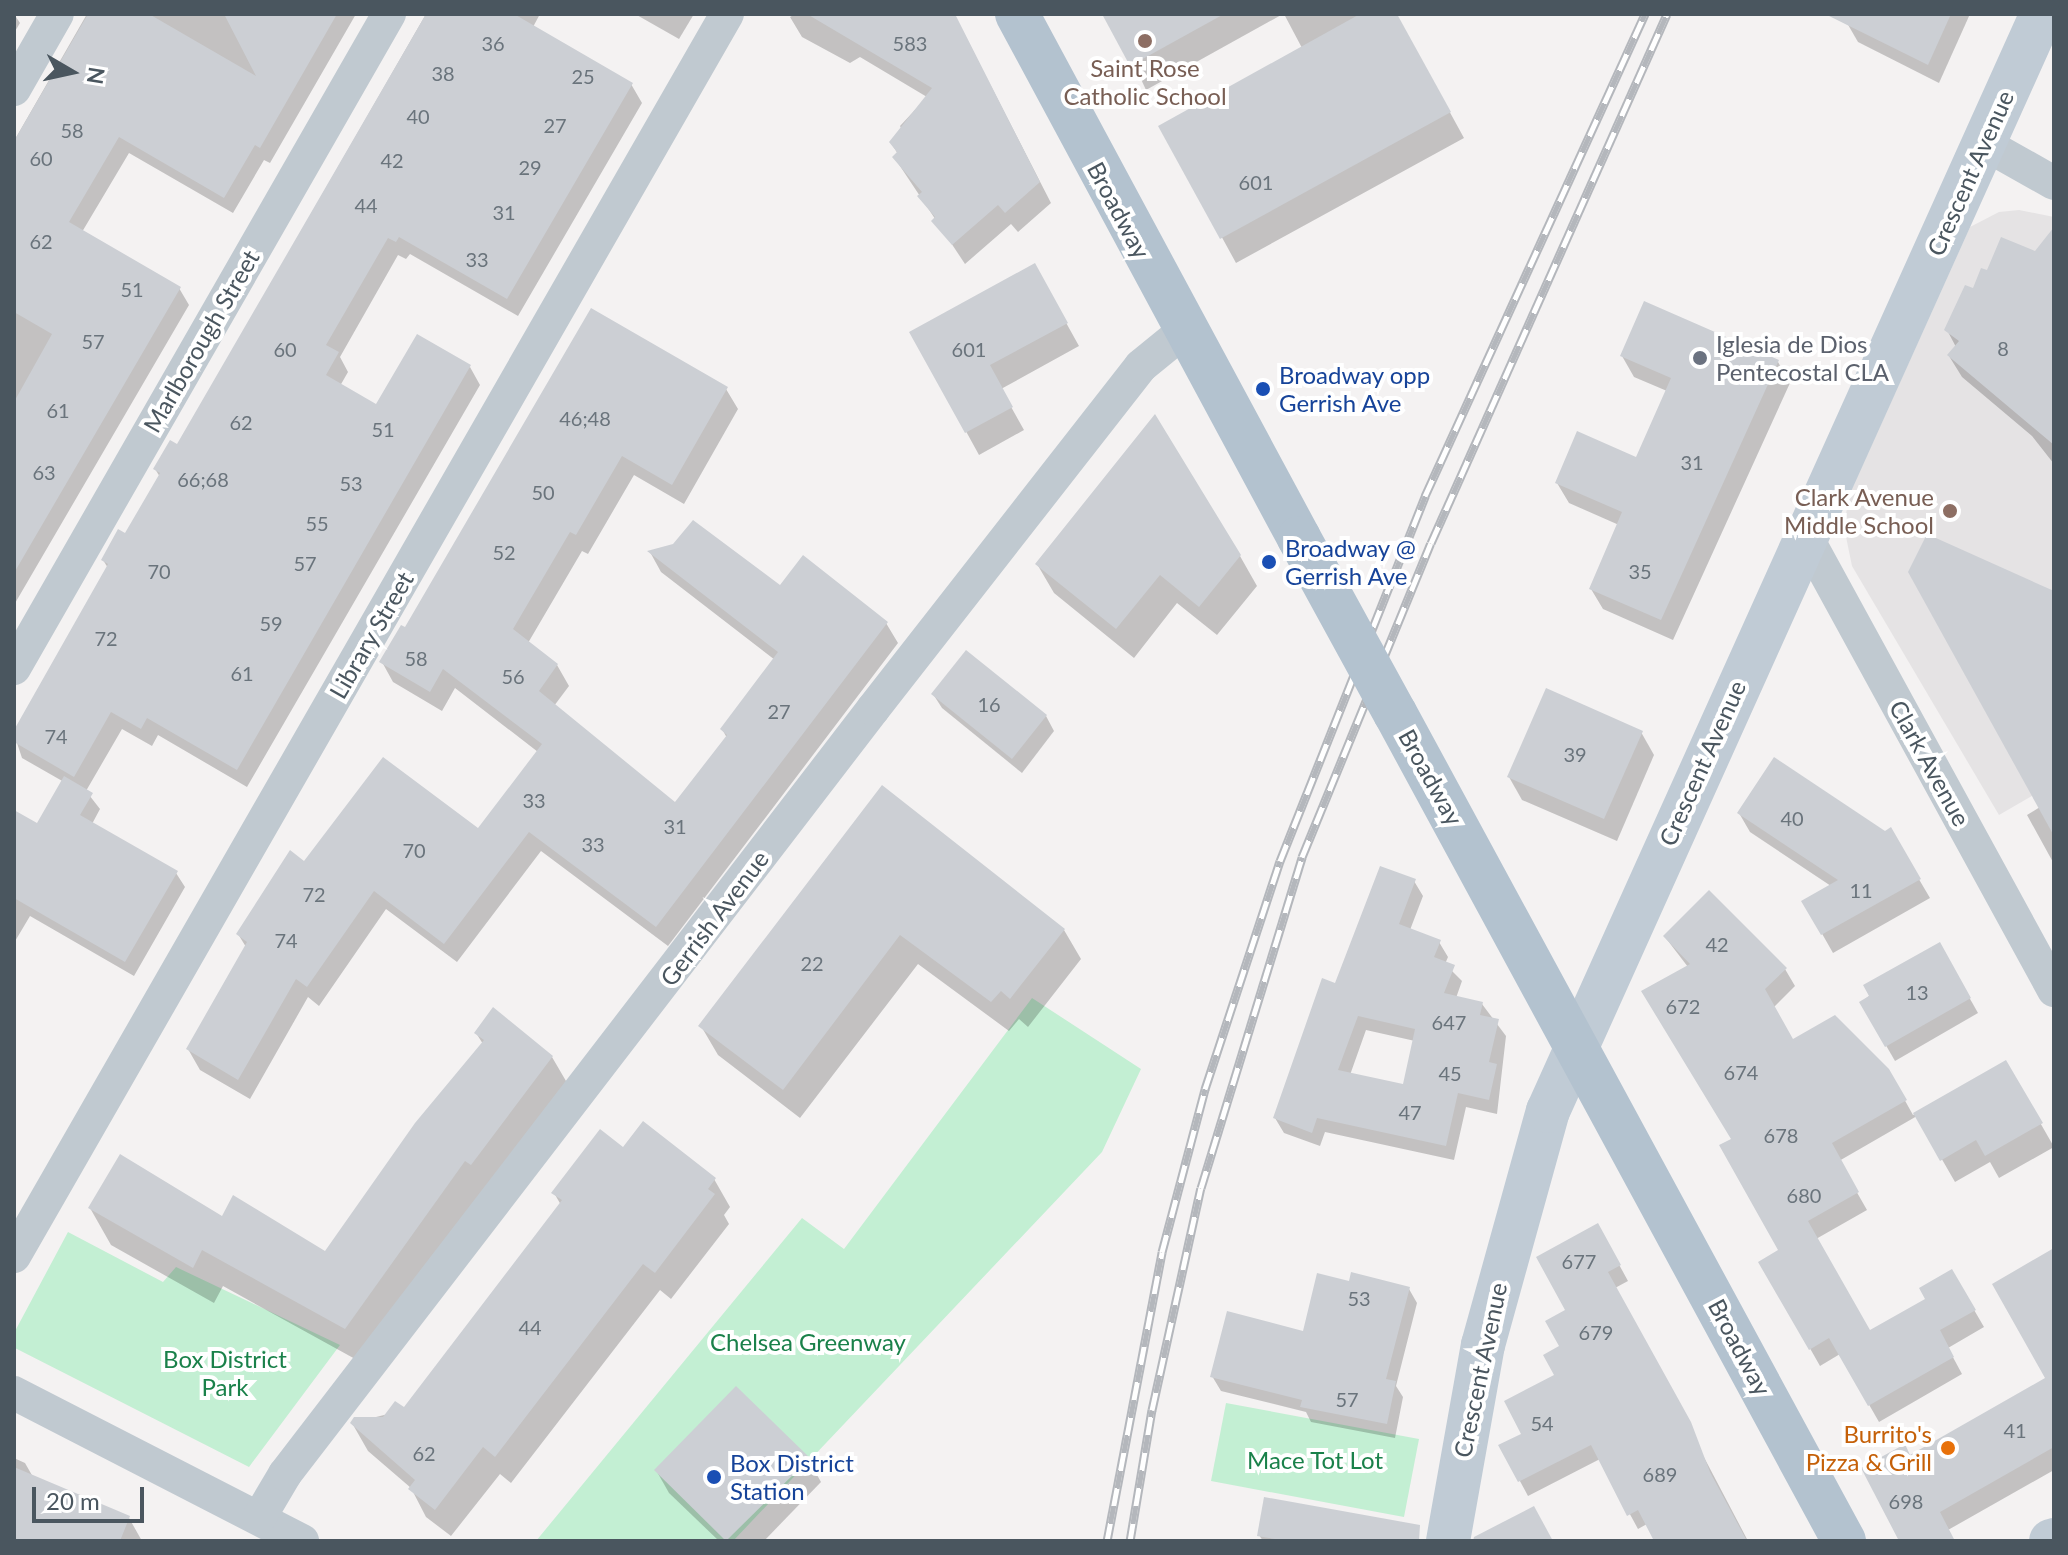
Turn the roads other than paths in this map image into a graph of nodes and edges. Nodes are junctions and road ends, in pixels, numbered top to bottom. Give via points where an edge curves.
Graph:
1 (57, 14) edge
2 (389, 14) edge
3 (727, 14) edge
4 (1017, 14) edge
5 (2042, 14) edge
6 (14, 89) edge
7 (1983, 143) junction
8 (2054, 183) edge
9 (1184, 331) junction
10 (1805, 535) junction
11 (14, 668) edge
12 (2054, 990) edge
13 (1576, 1040) junction
14 (14, 1256) edge
15 (14, 1393) edge
16 (259, 1518) junction
17 (302, 1541) edge
18 (1448, 1541) edge
19 (1844, 1541) edge

1 - 6 street
2 - 11 street, Marlborough Street
3 - 14 street, Library Street
4 - 9 main road, Broadway
5 - 7 street, Crescent Avenue
7 - 8 street
7 - 10 street, Crescent Avenue
9 - 13 main road, Broadway, bridge
9 - 16 street, Gerrish Avenue via 1141,366 873,709 285,1474
10 - 12 street, Clark Avenue
10 - 13 street, Crescent Avenue
13 - 18 street, Crescent Avenue via 1548,1111 1498,1286 1468,1416
13 - 19 main road, Broadway
15 - 16 street
16 - 17 street

